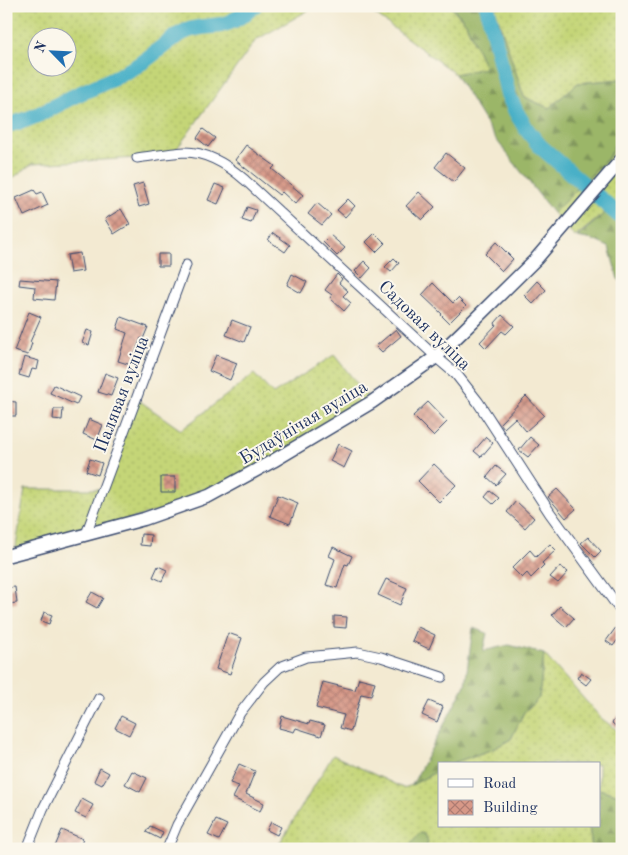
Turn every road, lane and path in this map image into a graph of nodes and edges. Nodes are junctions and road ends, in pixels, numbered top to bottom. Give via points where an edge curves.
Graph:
1 (137, 158) dead end
2 (622, 159) edge
3 (186, 265) dead end
4 (436, 357) junction
5 (86, 534) junction
6 (6, 556) edge
7 (622, 612) edge
8 (442, 677) dead end
9 (99, 698) dead end
10 (27, 849) edge
11 (167, 849) edge

1 - 4 street, Садовая вуліца via 186,152 229,166
2 - 4 main road, Будаўнічая вуліца via 536,259
3 - 5 street, Палявая вуліца
4 - 5 main road, Будаўнічая вуліца via 372,402 209,496 144,519
4 - 7 street, Садовая вуліца via 456,374 478,402 550,513
5 - 6 main road, Будаўнічая вуліца
8 - 11 street via 358,652 306,657 280,667 240,713
9 - 10 street via 43,809

